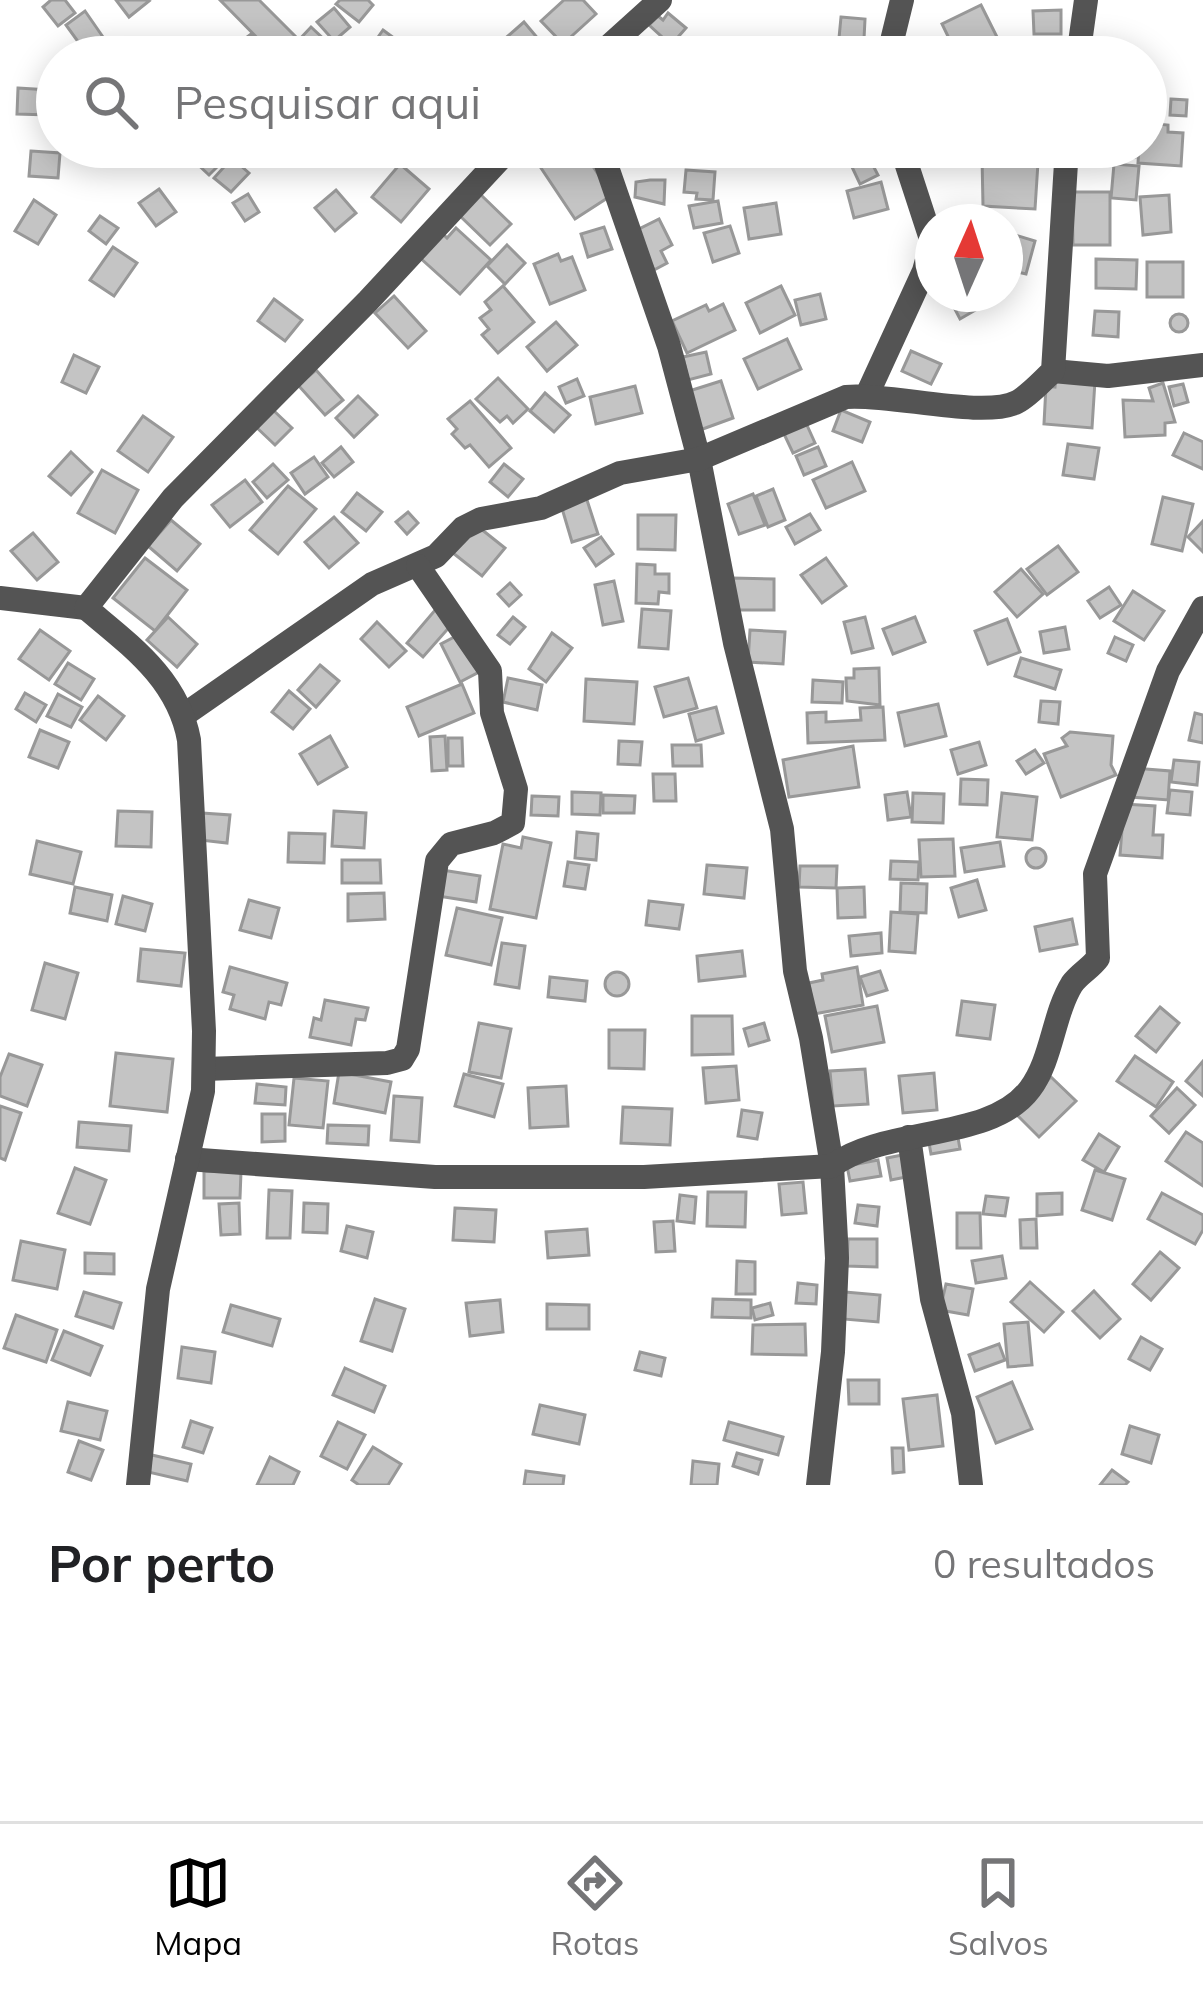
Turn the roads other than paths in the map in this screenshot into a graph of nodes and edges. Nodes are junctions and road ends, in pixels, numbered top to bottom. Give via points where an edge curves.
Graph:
1 (660, 0) edge
2 (902, 0) edge
3 (1086, 0) edge
4 (620, 36) edge
5 (893, 36) edge
6 (1081, 36) edge
7 (492, 168) edge
8 (607, 168) edge
9 (908, 168) edge
10 (1066, 168) edge
11 (1203, 365) edge
12 (1053, 371) junction
13 (866, 395) junction
14 (699, 459) junction
15 (418, 566) junction
16 (0, 598) edge
17 (86, 608) junction
18 (1203, 608) edge
19 (184, 715) junction
20 (204, 1069) junction
21 (909, 1137) junction
22 (187, 1159) junction
23 (832, 1166) junction
24 (138, 1485) edge
25 (818, 1485) edge
26 (971, 1485) edge

1 - 4 street
2 - 5 street
3 - 6 street
7 - 17 street via 183,488
8 - 14 street
9 - 13 street via 932,242
10 - 12 street
11 - 12 street via 1108,376
12 - 13 street via 1006,406
13 - 14 street via 815,407
14 - 15 street via 620,473 541,508 481,519
14 - 23 street via 776,798 795,971
15 - 19 street via 372,584
15 - 20 street via 490,671 492,713 516,789 513,823 451,844 437,861 401,1059
16 - 17 street
17 - 19 street via 154,666
18 - 21 street via 1168,671 1095,874 1098,958 1070,987 1032,1088 986,1118
19 - 20 street
20 - 22 street
21 - 23 street
21 - 26 street
22 - 23 street via 435,1178
22 - 24 street via 158,1288
23 - 25 street via 833,1352

